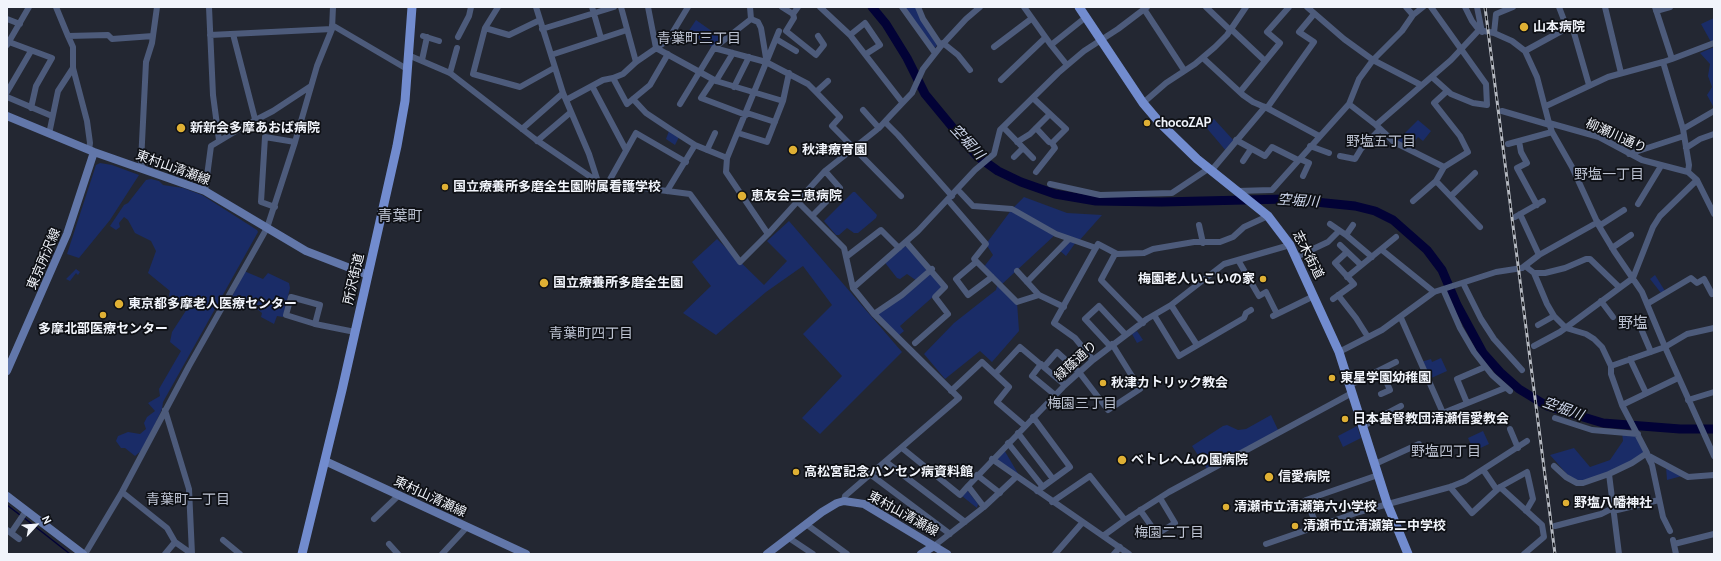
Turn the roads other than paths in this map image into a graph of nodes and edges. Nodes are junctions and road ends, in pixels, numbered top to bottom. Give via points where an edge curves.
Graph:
1 (29, 7) edge
2 (56, 7) edge
3 (158, 7) edge
4 (209, 7) edge
5 (333, 7) edge
6 (412, 7) edge
7 (471, 7) edge
8 (498, 7) edge
9 (536, 7) edge
10 (614, 7) edge
11 (622, 7) edge
12 (648, 7) edge
13 (688, 7) edge
14 (750, 7) edge
15 (782, 7) edge
16 (798, 7) edge
17 (820, 7) edge
18 (902, 7) edge
19 (918, 7) edge
20 (980, 7) edge
21 (1024, 7) edge
22 (1079, 7) edge
23 (1206, 7) edge
24 (1246, 7) edge
25 (1289, 7) edge
26 (1307, 7) edge
27 (1406, 7) edge
28 (1423, 7) edge
29 (1431, 7) edge
30 (1465, 7) edge
31 (1477, 7) edge
32 (1495, 7) edge
33 (1513, 7) edge
34 (1559, 7) edge
35 (1605, 7) edge
36 (1670, 7) edge
37 (1145, 8) edge
38 (1656, 9) edge
39 (592, 10) edge
40 (793, 14) junction
41 (1314, 14) junction
42 (1496, 14) junction
43 (1413, 15) junction
44 (1086, 17) junction
45 (7, 18) edge
46 (750, 19) junction
47 (1031, 19) junction
48 (540, 20) junction
49 (20, 24) junction
50 (332, 27) junction
51 (485, 28) junction
52 (1567, 28) junction
53 (542, 29) junction
54 (628, 30) junction
55 (1230, 30) junction
56 (779, 31) dead end
57 (1481, 31) junction
58 (1494, 33) junction
59 (233, 34) junction
60 (850, 34) junction
61 (210, 35) junction
62 (68, 36) junction
63 (153, 36) junction
64 (818, 36) dead end
65 (458, 37) dead end
66 (601, 38) junction
67 (1045, 38) junction
68 (776, 39) junction
69 (1101, 40) junction
70 (439, 41) dead end
71 (1714, 43) edge
72 (8, 44) edge
73 (942, 44) junction
74 (1051, 45) junction
75 (994, 47) dead end
76 (457, 48) dead end
77 (656, 48) junction
78 (714, 48) junction
79 (1462, 49) junction
80 (31, 51) junction
81 (796, 51) dead end
82 (1525, 51) junction
83 (733, 53) junction
84 (935, 53) junction
85 (668, 54) junction
86 (866, 54) junction
87 (408, 55) junction
88 (550, 55) junction
89 (749, 57) junction
90 (1203, 58) junction
91 (1672, 59) junction
92 (422, 60) junction
93 (1373, 60) junction
94 (1265, 61) junction
95 (636, 62) junction
96 (766, 62) junction
97 (1663, 62) junction
98 (1067, 65) junction
99 (73, 68) junction
100 (554, 68) junction
101 (407, 69) junction
102 (971, 69) dead end
103 (1184, 70) junction
104 (699, 72) junction
105 (1621, 72) junction
106 (450, 73) junction
107 (789, 73) junction
108 (1432, 77) junction
109 (614, 78) junction
110 (715, 80) junction
111 (828, 80) dead end
112 (1001, 80) dead end
113 (1421, 85) junction
114 (1589, 85) junction
115 (311, 86) junction
116 (592, 86) junction
117 (734, 87) junction
118 (7, 92) edge
119 (816, 92) junction
120 (1240, 92) junction
121 (1446, 92) junction
122 (563, 93) junction
123 (755, 94) junction
124 (7, 97) edge
125 (1033, 98) junction
126 (633, 99) junction
127 (566, 100) junction
128 (784, 101) junction
129 (902, 102) junction
130 (1143, 103) junction
131 (680, 104) dead end
132 (1349, 104) junction
133 (1546, 106) junction
134 (31, 108) junction
135 (1266, 108) junction
136 (863, 110) dead end
137 (1502, 111) dead end
138 (1714, 111) edge
139 (571, 112) junction
140 (746, 114) junction
141 (1050, 114) junction
142 (7, 116) edge
143 (52, 116) junction
144 (255, 120) junction
145 (775, 122) junction
146 (884, 122) junction
147 (1550, 124) junction
148 (1003, 127) junction
149 (1378, 127) junction
150 (879, 128) junction
151 (1036, 128) junction
152 (522, 129) junction
153 (1683, 129) junction
154 (1552, 132) junction
155 (715, 133) dead end
156 (738, 133) junction
157 (49, 134) junction
158 (1714, 134) edge
159 (1319, 136) junction
160 (1684, 136) junction
161 (219, 140) junction
162 (1236, 140) junction
163 (537, 141) junction
164 (1518, 141) junction
165 (295, 142) junction
166 (1018, 142) junction
167 (1049, 142) dead end
168 (1508, 144) dead end
169 (695, 145) junction
170 (1310, 146) junction
171 (852, 147) junction
172 (1023, 148) junction
173 (1686, 148) junction
174 (1252, 149) junction
175 (626, 150) junction
176 (707, 150) junction
177 (91, 151) junction
178 (1329, 153) dead end
179 (1629, 154) junction
180 (1340, 156) dead end
181 (1014, 157) dead end
182 (728, 158) junction
183 (1034, 158) dead end
184 (1299, 159) junction
185 (1243, 161) dead end
186 (686, 162) junction
187 (1661, 166) junction
188 (1444, 168) junction
189 (144, 170) junction
190 (1210, 170) junction
191 (825, 171) junction
192 (1036, 172) dead end
193 (1688, 172) junction
194 (1475, 173) dead end
195 (1303, 176) dead end
196 (1697, 180) junction
197 (1436, 181) junction
198 (598, 182) junction
199 (608, 183) junction
200 (1050, 184) dead end
201 (958, 190) junction
202 (205, 191) junction
203 (667, 191) junction
204 (1239, 192) junction
205 (900, 196) dead end
206 (1451, 196) junction
207 (950, 198) junction
208 (1413, 201) dead end
209 (1543, 201) dead end
210 (798, 202) junction
211 (1638, 204) dead end
212 (1537, 205) junction
213 (275, 207) junction
214 (1624, 210) dead end
215 (1265, 214) junction
216 (1714, 214) edge
217 (812, 216) junction
218 (1330, 224) dead end
219 (1598, 224) junction
220 (1353, 225) dead end
221 (1198, 226) dead end
222 (1480, 227) dead end
223 (267, 228) junction
224 (1338, 230) junction
225 (768, 234) junction
226 (1631, 235) dead end
227 (1346, 236) junction
228 (1396, 237) dead end
229 (1069, 239) junction
230 (906, 242) junction
231 (1203, 243) junction
232 (1290, 245) junction
233 (1340, 245) dead end
234 (899, 248) junction
235 (1096, 248) junction
236 (1612, 248) junction
237 (1382, 250) junction
238 (1347, 252) junction
239 (1115, 254) junction
240 (1539, 255) junction
241 (846, 257) junction
242 (1296, 257) junction
243 (1372, 257) junction
244 (1238, 260) junction
245 (976, 262) junction
246 (1361, 265) junction
247 (1525, 266) junction
248 (932, 269) junction
249 (1017, 271) dead end
250 (1534, 273) junction
251 (368, 275) junction
252 (1347, 276) junction
253 (992, 277) junction
254 (1633, 278) junction
255 (1027, 282) junction
256 (1463, 283) junction
257 (1619, 287) junction
258 (853, 288) junction
259 (1443, 289) junction
260 (1712, 290) edge
261 (1434, 292) junction
262 (1039, 295) junction
263 (1314, 296) junction
264 (1602, 301) junction
265 (1647, 304) junction
266 (1171, 305) junction
267 (1064, 307) junction
268 (1251, 310) dead end
269 (874, 314) junction
270 (1154, 315) junction
271 (1554, 316) junction
272 (1613, 317) dead end
273 (1400, 318) junction
274 (1142, 323) junction
275 (315, 324) junction
276 (1538, 325) dead end
277 (1566, 328) junction
278 (1714, 328) edge
279 (1642, 331) dead end
280 (355, 332) junction
281 (1126, 335) junction
282 (1368, 337) junction
283 (915, 343) dead end
284 (1111, 345) junction
285 (1197, 345) junction
286 (1534, 346) dead end
287 (1665, 346) junction
288 (1339, 352) junction
289 (1651, 352) junction
290 (1630, 359) junction
291 (1093, 360) junction
292 (1396, 362) dead end
293 (1043, 366) junction
294 (1485, 366) junction
295 (1611, 366) junction
296 (1381, 370) junction
297 (1522, 370) dead end
298 (7, 371) edge
299 (1079, 372) junction
300 (995, 374) junction
301 (1678, 378) junction
302 (1065, 385) junction
303 (1351, 389) junction
304 (952, 391) junction
305 (1714, 392) edge
306 (1646, 393) junction
307 (1381, 394) dead end
308 (1055, 395) junction
309 (1688, 400) junction
310 (1467, 403) junction
311 (1622, 405) junction
312 (1401, 406) dead end
313 (165, 410) junction
314 (1033, 417) junction
315 (1555, 418) dead end
316 (1025, 426) junction
317 (1363, 426) junction
318 (1510, 428) dead end
319 (1018, 433) junction
320 (1638, 433) junction
321 (1527, 441) dead end
322 (1008, 443) junction
323 (1419, 444) dead end
324 (902, 448) junction
325 (1518, 448) junction
326 (1647, 455) junction
327 (1714, 456) edge
328 (992, 459) junction
329 (325, 461) junction
330 (886, 462) junction
331 (1375, 464) junction
332 (1554, 466) dead end
333 (1484, 471) junction
334 (870, 474) junction
335 (1609, 474) junction
336 (978, 475) junction
337 (1378, 475) junction
338 (1714, 475) edge
339 (1016, 477) junction
340 (1053, 479) junction
341 (968, 486) junction
342 (1043, 487) junction
343 (1450, 487) junction
344 (1498, 488) junction
345 (1037, 491) junction
346 (122, 492) junction
347 (1000, 493) junction
348 (399, 495) junction
349 (7, 496) edge
350 (1160, 498) junction
351 (1659, 500) junction
352 (844, 501) junction
353 (1052, 502) junction
354 (1387, 505) junction
355 (984, 507) junction
356 (1140, 510) junction
357 (1526, 510) junction
358 (1613, 510) junction
359 (23, 515) junction
360 (374, 519) dead end
361 (1125, 520) junction
362 (965, 522) junction
363 (1082, 523) junction
364 (806, 524) junction
365 (1317, 526) junction
366 (1555, 526) dead end
367 (467, 527) junction
368 (1670, 531) dead end
369 (9, 532) edge
370 (950, 534) junction
371 (1714, 534) edge
372 (1103, 536) junction
373 (789, 538) junction
374 (19, 539) dead end
375 (222, 540) dead end
376 (175, 542) junction
377 (389, 544) dead end
378 (1266, 544) dead end
379 (934, 546) junction
380 (1120, 548) junction
381 (396, 553) edge
382 (523, 553) edge
383 (84, 554) edge
384 (165, 554) edge
385 (192, 554) edge
386 (240, 554) edge
387 (302, 554) edge
388 (442, 554) edge
389 (767, 554) edge
390 (813, 554) edge
391 (847, 554) edge
392 (921, 554) edge
393 (947, 554) edge
394 (1055, 554) edge
395 (1114, 554) edge
396 (1129, 554) edge
397 (1407, 554) edge
398 (1524, 554) edge
399 (1619, 554) edge
400 (1676, 554) edge

1 - 49 street
2 - 62 street
3 - 63 street
4 - 61 street
5 - 50 street
6 - 87 main road, 所沢街道
7 - 65 street
8 - 51 street
9 - 48 street
10 - 39 street
11 - 54 street
12 - 77 street
13 - 77 street via 668,40
14 - 46 street
15 - 40 street
16 - 40 street
17 - 60 street
18 - 84 street
19 - 73 street via 923,19
20 - 73 street
21 - 47 street
22 - 44 main road, 志木街道
23 - 55 street
24 - 55 street
25 - 94 street via 1267,32 1280,43
26 - 41 street
27 - 43 street
28 - 43 street
29 - 79 street
30 - 57 street
31 - 57 street
32 - 42 street
33 - 42 street
34 - 52 street
35 - 105 street
36 - 38 street
37 - 69 street
37 - 103 street
38 - 91 street
39 - 53 street
39 - 66 street
40 - 64 street via 794,18 786,31 816,55 824,45
41 - 93 street
41 - 135 street via 1299,32 1314,42
42 - 58 street
43 - 93 street via 1402,31
44 - 69 main road, 志木街道
44 - 74 street
45 - 49 street
46 - 78 street
46 - 96 street via 758,22 761,28
47 - 67 street
47 - 75 street
48 - 51 street via 509,35
48 - 53 street
49 - 72 street
50 - 59 street
50 - 101 street
50 - 115 street
51 - 100 street via 472,74 520,87
52 - 82 street
52 - 114 street via 1572,26
53 - 88 street
54 - 66 street
54 - 95 street
55 - 90 street
55 - 94 street
56 - 68 street
57 - 58 street
57 - 79 street
58 - 82 street via 1512,41
59 - 61 street
59 - 144 street
60 - 86 street
60 - 86 street via 865,23 880,44
61 - 161 street via 213,95
62 - 63 street via 108,35 112,39
62 - 99 street via 73,47
63 - 189 street via 146,62 144,86 141,162
66 - 88 street
67 - 74 street
67 - 112 street
68 - 81 street
68 - 96 street
69 - 98 street
69 - 130 main road, 志木街道
70 - 92 street via 425,37
71 - 91 street
72 - 80 street
73 - 84 street
73 - 102 street via 958,54
74 - 98 street
76 - 106 street
77 - 85 street
77 - 95 street
78 - 83 street
78 - 104 street
79 - 108 street
79 - 121 street via 1486,84 1487,105 1472,103
80 - 118 street
80 - 134 street via 52,58 36,86
82 - 133 street
83 - 89 street
83 - 110 street
84 - 129 street via 923,69 912,93
85 - 104 street
85 - 126 street via 650,85
86 - 129 street
87 - 92 street
87 - 101 main road, 所沢街道
88 - 100 street
89 - 96 street
89 - 117 street
90 - 103 street
90 - 120 street
91 - 97 street
92 - 106 street
93 - 113 street
93 - 132 street via 1359,79
94 - 120 street
95 - 109 street via 623,74
96 - 107 street
96 - 123 street
97 - 105 street
97 - 153 street
98 - 125 street
99 - 143 street via 58,91
99 - 177 street via 87,121
100 - 122 street
101 - 251 main road, 所沢街道 via 400,134
103 - 130 street
104 - 110 street
104 - 131 street
105 - 114 street
106 - 152 street
107 - 119 street
107 - 128 street
108 - 113 street
108 - 121 street
109 - 116 street
109 - 126 street via 627,104
110 - 117 street
110 - 140 street via 701,98
111 - 119 street
113 - 149 street
114 - 133 street
115 - 144 street
115 - 165 street
116 - 127 street
116 - 175 street
117 - 123 street
119 - 171 street via 840,117 832,126
120 - 135 street
121 - 188 street via 1434,103 1464,142 1468,152
122 - 127 street
122 - 152 street
123 - 128 street
123 - 140 street
124 - 134 street
125 - 141 street
125 - 148 street
126 - 169 street via 646,113
127 - 139 street
128 - 145 street
129 - 146 street
130 - 190 main road, 志木街道 via 1174,138
132 - 149 street
132 - 159 street
133 - 147 street
134 - 143 street
135 - 159 street
135 - 162 street
136 - 150 street
137 - 147 street, 柳瀬川通り
138 - 153 street
139 - 163 street
139 - 198 street
140 - 145 street
140 - 156 street
141 - 151 street
141 - 192 street via 1066,129 1052,143 1055,148
142 - 157 main road, 東村山清瀬線
143 - 157 street
144 - 161 street
145 - 156 street via 767,142
146 - 150 street
146 - 207 street via 898,135
147 - 154 street
147 - 179 street, 柳瀬川通り via 1599,137
148 - 166 street
148 - 201 street via 994,154
149 - 180 street via 1355,159
149 - 188 street via 1394,142
150 - 171 street
151 - 166 street
151 - 167 street
152 - 163 street
153 - 160 street
154 - 164 street
154 - 219 street via 1572,167
155 - 176 street
156 - 182 street
157 - 177 main road, 東村山清瀬線
158 - 173 street
159 - 170 street
160 - 173 street
160 - 179 street
161 - 202 street via 211,146
162 - 174 street
162 - 190 street
163 - 198 street
164 - 168 street
164 - 212 street via 1527,163 1517,168
165 - 213 street
165 - 213 street via 264,137 261,202
166 - 172 street
169 - 176 street
169 - 186 street
170 - 178 street
170 - 184 street
171 - 191 street
171 - 205 street
172 - 181 street
172 - 183 street
173 - 193 street via 1690,165
174 - 184 street via 1265,156 1272,147
174 - 185 street
175 - 186 street via 636,133
175 - 199 street
176 - 182 street
177 - 189 main road, 東村山清瀬線
177 - 298 main road, 東京所沢線 via 67,234
179 - 187 street, 柳瀬川通り
182 - 225 street via 726,172
184 - 195 street via 1308,163
184 - 204 street via 1272,190
186 - 203 street
187 - 193 street, 柳瀬川通り
187 - 211 street
188 - 197 street
189 - 202 main road, 東村山清瀬線
190 - 200 street via 1172,193 1100,195
190 - 204 main road, 志木街道
191 - 210 street
191 - 217 street via 840,188
193 - 196 street, 柳瀬川通り
194 - 206 street
196 - 216 street, 柳瀬川通り
196 - 254 street via 1660,216 1653,227
197 - 206 street
197 - 208 street
198 - 199 street
199 - 203 street
201 - 207 street
201 - 229 street via 973,206 1012,209
202 - 223 main road, 東村山清瀬線
203 - 225 street via 690,194 740,262
204 - 215 main road, 志木街道
206 - 222 street
207 - 230 street
207 - 245 street via 986,244 974,259
209 - 212 street
210 - 217 street
210 - 225 street
212 - 240 street via 1518,216
213 - 223 street
214 - 219 street
215 - 231 street via 1233,237 1220,242
215 - 232 main road, 志木街道
217 - 241 street via 841,244
218 - 224 street
219 - 236 street
219 - 240 street
220 - 227 street
221 - 231 street
223 - 251 main road, 東村山清瀬線 via 306,251
223 - 313 street
224 - 227 street
224 - 242 street via 1328,242
226 - 236 street
227 - 243 street
228 - 237 street
229 - 235 street
229 - 255 street
230 - 234 street
230 - 248 street
231 - 239 street via 1175,245 1144,253
232 - 242 main road, 志木街道
232 - 244 street, 緑蔭通り
233 - 238 street
234 - 241 street via 881,230
234 - 258 street
235 - 239 street via 1098,244
235 - 267 street
236 - 254 street
237 - 243 street
237 - 261 street
238 - 246 street
238 - 252 street via 1335,263
239 - 274 street via 1101,280
240 - 247 street
241 - 258 street
242 - 263 main road, 志木街道
243 - 246 street
244 - 263 street via 1259,296 1266,292 1275,315
244 - 266 street, 緑蔭通り via 1214,270
245 - 253 street
245 - 253 street via 956,279 968,295
246 - 252 street
247 - 250 street
247 - 256 street
248 - 269 street via 902,295
248 - 283 street via 945,287 934,297 948,314
249 - 255 street
250 - 257 street via 1545,273 1590,259
250 - 271 street
251 - 280 main road, 所沢街道
252 - 282 street via 1354,284 1336,297 1356,318
253 - 262 street via 1017,302
254 - 257 street
254 - 265 street
255 - 262 street
256 - 259 street
256 - 297 street via 1494,339
257 - 264 street
258 - 269 street
259 - 261 street
259 - 294 street via 1460,328
260 - 265 street via 1704,279 1697,283 1691,278
261 - 273 street
262 - 267 street
263 - 288 main road, 志木街道
264 - 272 street
264 - 277 street
265 - 287 street
266 - 270 street, 緑蔭通り
266 - 285 street
267 - 291 street via 1054,323 1075,338
268 - 285 street via 1244,318
269 - 304 street
270 - 274 street, 緑蔭通り
270 - 285 street via 1179,356
271 - 276 street
271 - 277 street
273 - 282 street
273 - 310 street via 1443,413
274 - 281 street, 緑蔭通り
275 - 275 street via 320,305 291,297 286,316
275 - 280 street
277 - 286 street
277 - 295 street via 1594,339 1602,347
278 - 287 street via 1687,334
279 - 289 street
280 - 329 main road, 所沢街道
281 - 284 street, 緑蔭通り
281 - 284 street via 1099,306 1085,319
282 - 288 street
284 - 291 street, 緑蔭通り
284 - 299 street via 1140,389 1108,410
287 - 289 street
287 - 301 street
288 - 303 main road, 志木街道
289 - 290 street
290 - 295 street
290 - 306 street
291 - 299 street, 緑蔭通り
292 - 296 street
293 - 299 street via 1056,352
293 - 300 street via 1020,347
293 - 302 street
293 - 308 street via 1032,376
294 - 310 street via 1457,379
294 - 310 street via 1508,389
295 - 311 street via 1611,374
296 - 303 street
296 - 307 street via 1390,390
299 - 302 street, 緑蔭通り
300 - 304 street via 982,362
300 - 316 street via 1009,387 997,402
301 - 306 street
301 - 309 street
302 - 308 street, 緑蔭通り
303 - 317 main road, 志木街道
303 - 350 street via 1290,428
304 - 324 street via 959,398
305 - 309 street
306 - 311 street
308 - 314 street, 緑蔭通り
309 - 327 street
311 - 320 street
312 - 317 street
313 - 346 street
313 - 385 street via 189,489
314 - 316 street, 緑蔭通り
314 - 340 street via 1070,467
315 - 320 street via 1592,430
316 - 319 street, 緑蔭通り
317 - 331 main road, 志木街道
318 - 325 street
319 - 322 street, 緑蔭通り
319 - 340 street
320 - 326 street
321 - 325 street
322 - 328 street, 緑蔭通り
322 - 342 street
323 - 331 street
324 - 330 street
324 - 341 street via 960,495
325 - 333 street
326 - 335 street
326 - 338 street via 1688,477
326 - 351 street via 1652,465
328 - 336 street, 緑蔭通り
328 - 339 street
329 - 348 main road, 東村山清瀬線
329 - 387 main road, 所沢街道
330 - 334 street
330 - 362 street
331 - 337 main road, 志木街道
332 - 335 street via 1577,483
333 - 343 street
333 - 344 street
334 - 352 street via 844,496
334 - 370 street
335 - 358 street
336 - 341 street, 緑蔭通り
336 - 347 street
337 - 354 main road, 志木街道
337 - 365 street via 1306,500
339 - 345 street
339 - 347 street
340 - 342 street
341 - 355 street
342 - 345 street
343 - 344 street via 1472,513
343 - 354 street
344 - 357 street
344 - 357 street via 1527,472 1532,499
345 - 353 street
346 - 376 street via 167,528
346 - 383 street
347 - 355 street
348 - 360 street
348 - 367 main road, 東村山清瀬線
349 - 359 main road
350 - 356 street
350 - 356 street via 1175,523 1157,534
351 - 358 street
351 - 368 street
352 - 364 main road via 830,507
352 - 379 main road, 東村山清瀬線 via 864,504
353 - 361 street via 1090,476
353 - 363 street
354 - 365 street
354 - 397 main road, 志木街道
355 - 362 street
356 - 361 street
357 - 398 street via 1542,525 1544,537
358 - 366 street
358 - 399 street
359 - 369 street
359 - 383 main road
361 - 372 street
362 - 370 street
363 - 372 street
363 - 394 street
364 - 373 main road
364 - 391 street
365 - 378 street
367 - 382 main road, 東村山清瀬線
367 - 388 street
369 - 374 street
370 - 379 street
371 - 400 street via 1673,542
372 - 380 street
373 - 389 main road
373 - 390 street
375 - 386 street
376 - 384 street
376 - 385 street
377 - 381 street
379 - 392 main road
379 - 393 main road, 東村山清瀬線
380 - 395 street
380 - 396 street

